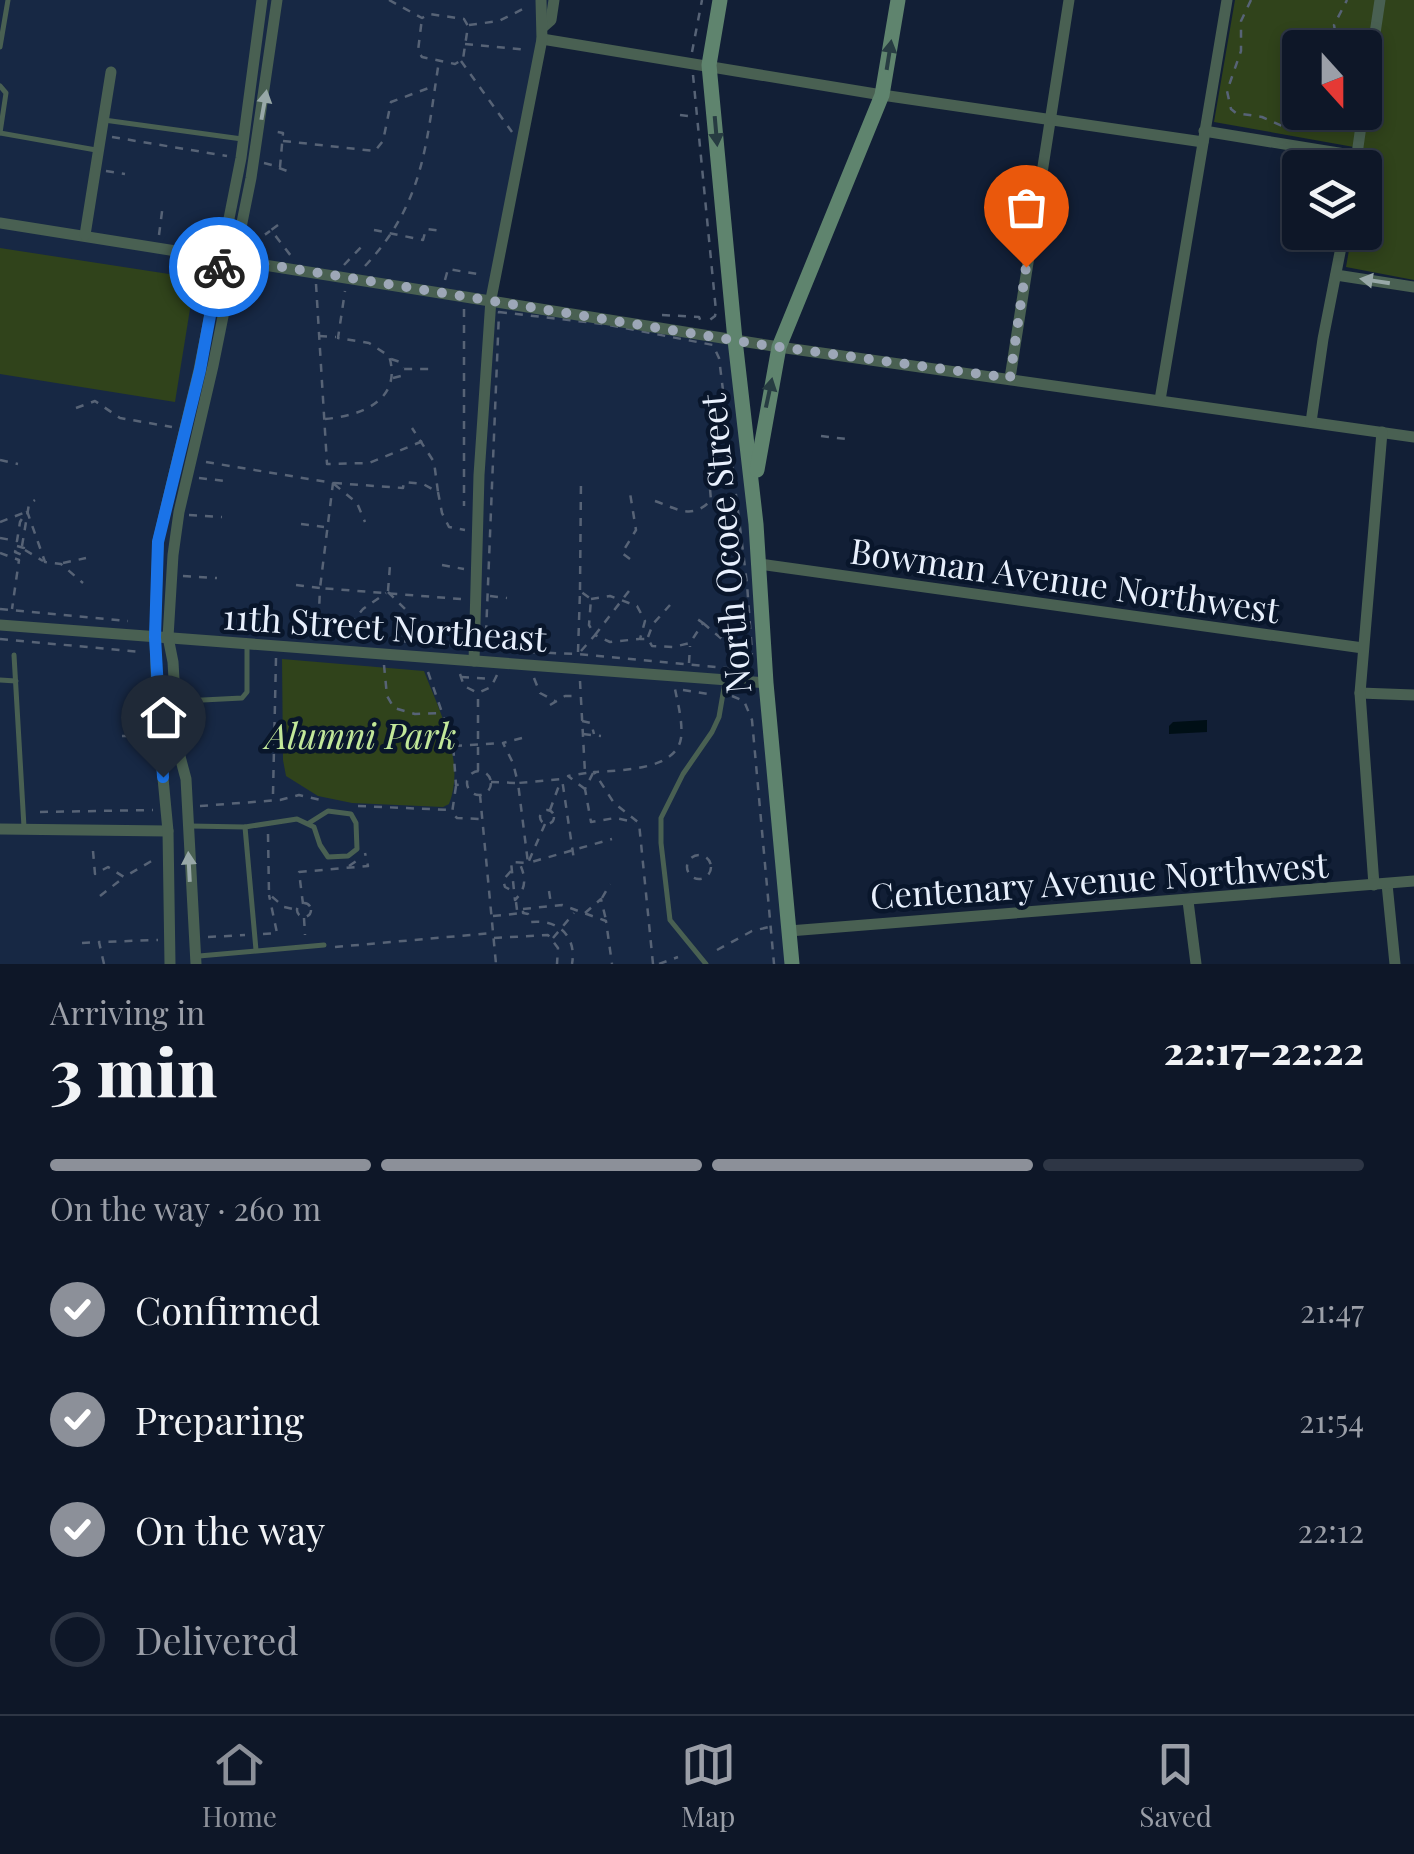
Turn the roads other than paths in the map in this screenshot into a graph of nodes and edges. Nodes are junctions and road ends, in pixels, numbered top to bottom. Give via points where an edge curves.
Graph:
1 (8, 0) edge
2 (262, 0) edge
3 (277, 0) edge
4 (554, 0) edge
5 (720, 0) edge
6 (898, 0) edge
7 (1069, 0) edge
8 (1228, 0) edge
9 (1380, 0) edge
10 (537, 2) edge
11 (1376, 30) edge
12 (542, 33) junction
13 (0, 47) edge
14 (710, 65) junction
15 (111, 72) dead end
16 (0, 86) edge
17 (882, 96) junction
18 (1048, 119) junction
19 (104, 120) junction
20 (0, 134) edge
21 (1203, 136) junction
22 (245, 139) junction
23 (99, 150) junction
24 (1285, 150) edge
25 (248, 160) junction
26 (0, 224) edge
27 (85, 235) junction
28 (1341, 250) edge
29 (227, 258) junction
30 (1336, 275) junction
31 (1414, 287) edge
32 (491, 299) junction
33 (735, 340) junction
34 (779, 347) junction
35 (1010, 378) junction
36 (1160, 400) junction
37 (1312, 422) junction
38 (1382, 432) junction
39 (1414, 437) edge
40 (756, 524) junction
41 (759, 564) junction
42 (0, 625) edge
43 (162, 637) junction
44 (1363, 648) junction
45 (247, 649) junction
46 (14, 655) dead end
47 (474, 661) junction
48 (0, 680) edge
49 (725, 680) junction
50 (16, 681) junction
51 (766, 683) junction
52 (1360, 693) junction
53 (1414, 695) edge
54 (174, 697) junction
55 (309, 823) junction
56 (193, 825) junction
57 (245, 827) junction
58 (0, 829) edge
59 (24, 830) junction
60 (164, 831) junction
61 (1414, 882) edge
62 (1388, 884) junction
63 (1374, 885) junction
64 (1188, 901) junction
65 (789, 931) junction
66 (324, 944) road end
67 (256, 950) junction
68 (196, 960) edge
69 (170, 964) edge
70 (706, 964) edge
71 (792, 964) edge
72 (1196, 964) edge
73 (1395, 964) edge

1 - 13 lane
2 - 22 street
25 -> 3 street
4 - 12 street
5 - 14 main road, North Ocoee Street
17 -> 6 main road
7 - 18 street
8 - 21 street
9 - 11 street
10 - 12 street
12 - 14 street
12 - 32 street
14 - 17 street
14 -> 33 main road, North Ocoee Street
15 - 19 street
16 - 20 lane via 6,93
17 - 18 street
17 - 34 main road
18 - 21 street
18 - 35 street
19 - 22 lane
19 - 23 street
20 - 23 lane
21 - 24 street
21 - 36 street
22 - 25 street
23 - 27 street
25 - 29 street
25 - 29 street via 235,190
26 - 27 street
27 - 29 street
28 - 30 street
29 - 32 street
29 - 43 street via 158,542
31 -> 30 street
30 - 37 street
32 - 33 street
32 - 47 street
33 - 34 street
33 - 40 main road, North Ocoee Street
34 - 35 street
40 -> 34 main road via 758,459
35 - 36 street
36 - 37 street
37 - 38 street
38 - 39 street
38 - 44 street
40 - 41 main road, North Ocoee Street
41 - 44 street, Bowman Avenue Northwest
41 - 51 main road, North Ocoee Street
42 - 43 street, 11th Street Northeast
43 - 45 street, 11th Street Northeast
43 - 54 street
43 - 60 street
44 - 52 street
45 - 47 street, 11th Street Northeast
45 - 54 lane via 242,698
46 - 50 lane
47 - 49 street, 11th Street Northeast
48 - 50 lane
49 - 51 street, 11th Street Northeast
49 - 70 lane via 719,718 661,818 670,920
50 - 59 lane
51 - 65 main road, North Ocoee Street
52 - 53 street
52 - 63 street
54 - 56 street
55 - 55 lane via 328,857 357,849 350,814 328,811
55 - 57 lane
56 - 57 lane
68 -> 56 street
57 - 67 lane
58 - 59 street
59 - 60 street
60 - 69 street
61 - 62 street, Centenary Avenue Northwest
62 - 63 street, Centenary Avenue Northwest
62 - 73 street
63 - 64 street, Centenary Avenue Northwest
64 - 65 street, Centenary Avenue Northwest
64 - 72 street
65 - 71 main road, North Ocoee Street
66 - 67 lane
67 - 68 lane

